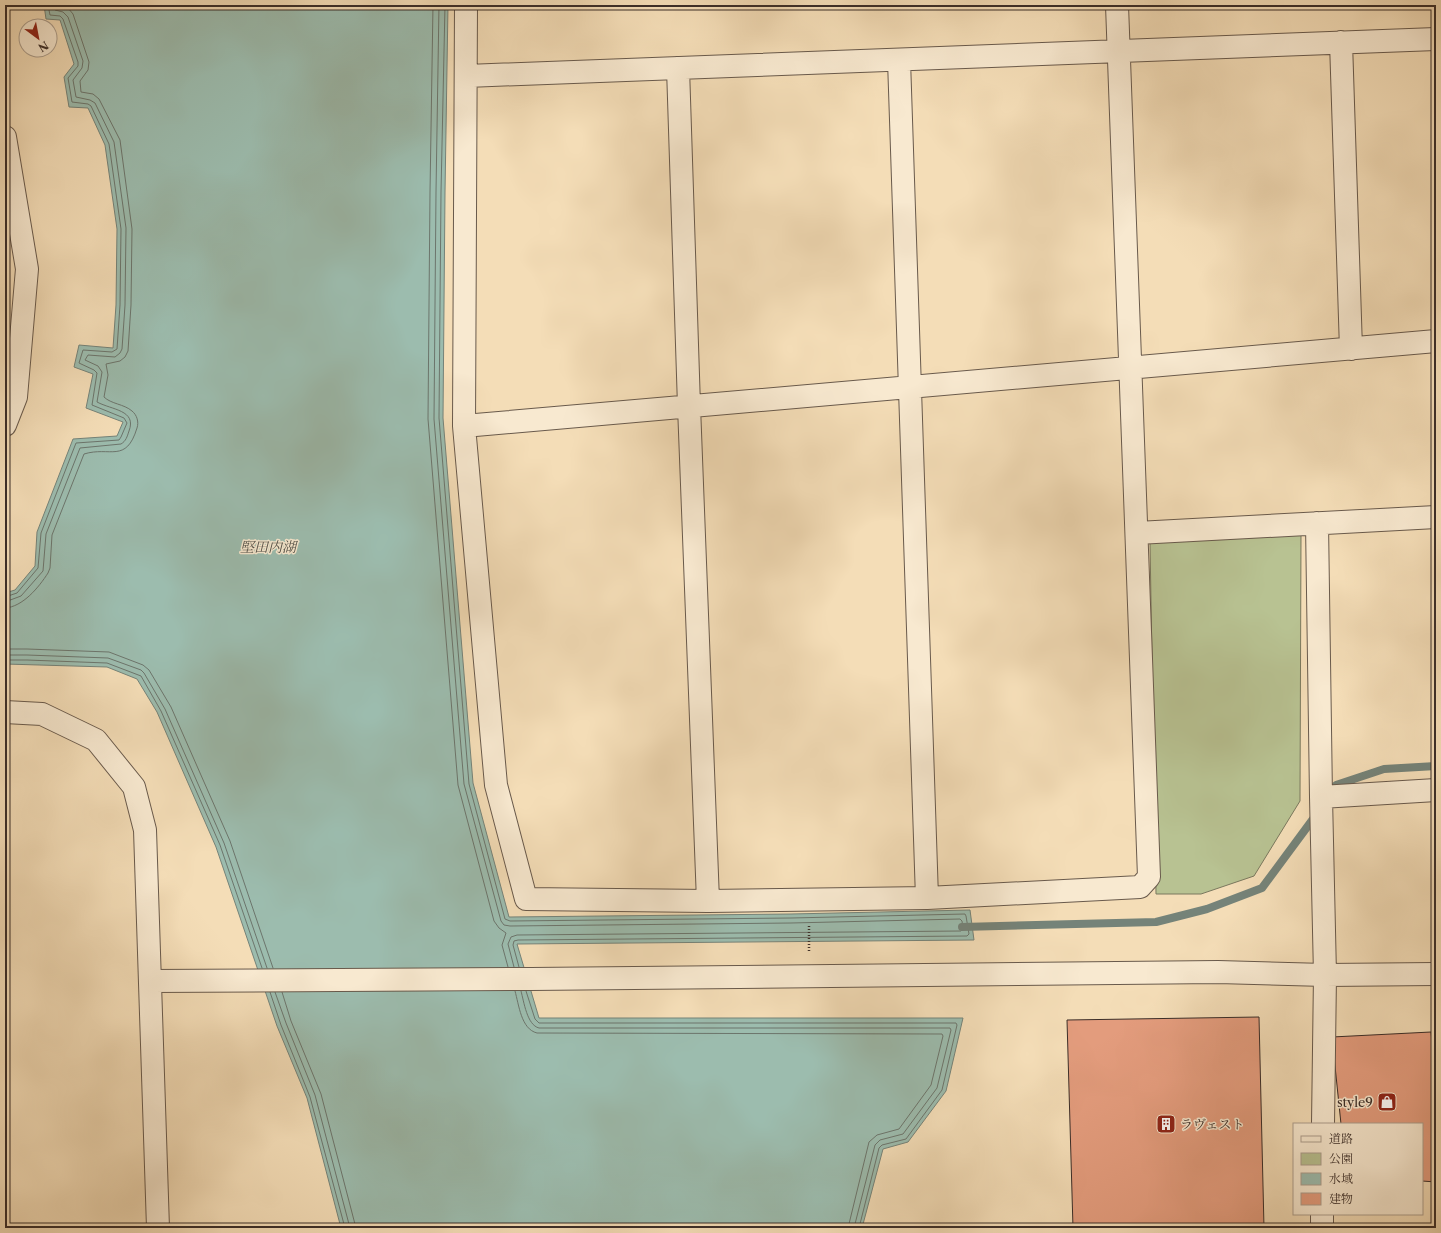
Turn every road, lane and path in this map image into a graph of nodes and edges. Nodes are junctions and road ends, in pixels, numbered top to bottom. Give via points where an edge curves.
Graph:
1 (466, 5) edge
2 (1117, 5) edge
3 (1436, 39) edge
4 (1341, 42) junction
5 (1119, 51) junction
6 (899, 60) junction
7 (678, 68) junction
8 (467, 76) junction
9 (5, 137) edge
10 (1436, 341) edge
11 (1351, 349) junction
12 (1131, 368) junction
13 (910, 387) junction
14 (689, 406) junction
15 (5, 425) edge
16 (464, 426) junction
17 (1436, 517) edge
18 (1318, 523) junction
19 (1137, 533) junction
20 (5, 712) edge
21 (1436, 790) edge
22 (1321, 797) junction
23 (927, 898) junction
24 (708, 901) junction
25 (809, 919) dead end
26 (809, 947) dead end
27 (1436, 974) edge
28 (1325, 975) junction
29 (150, 981) junction
30 (1323, 1123) edge
31 (1322, 1215) edge
32 (158, 1228) edge
33 (1322, 1228) edge

1 - 8 street
2 - 5 street
3 - 4 street
4 - 5 street
4 - 11 street
5 - 6 street
5 - 12 street
6 - 7 street
6 - 13 street
7 - 8 street
7 - 14 street
8 - 16 street
9 - 15 street via 27,269 16,397
10 - 11 street
11 - 12 street
12 - 13 street
12 - 19 street
13 - 14 street
13 - 23 street
14 - 16 street
14 - 24 street
16 - 24 street via 496,785 526,899
17 - 18 street
18 - 19 street
18 - 22 street
19 - 23 street via 1150,877 1140,887
20 - 29 street via 42,714 96,740 134,787 145,830
21 - 22 street
22 - 28 street
23 - 24 street
25 - 26 path
27 - 28 street
28 - 29 street via 1218,972
28 - 30 street
29 - 32 street
31 - 33 street

